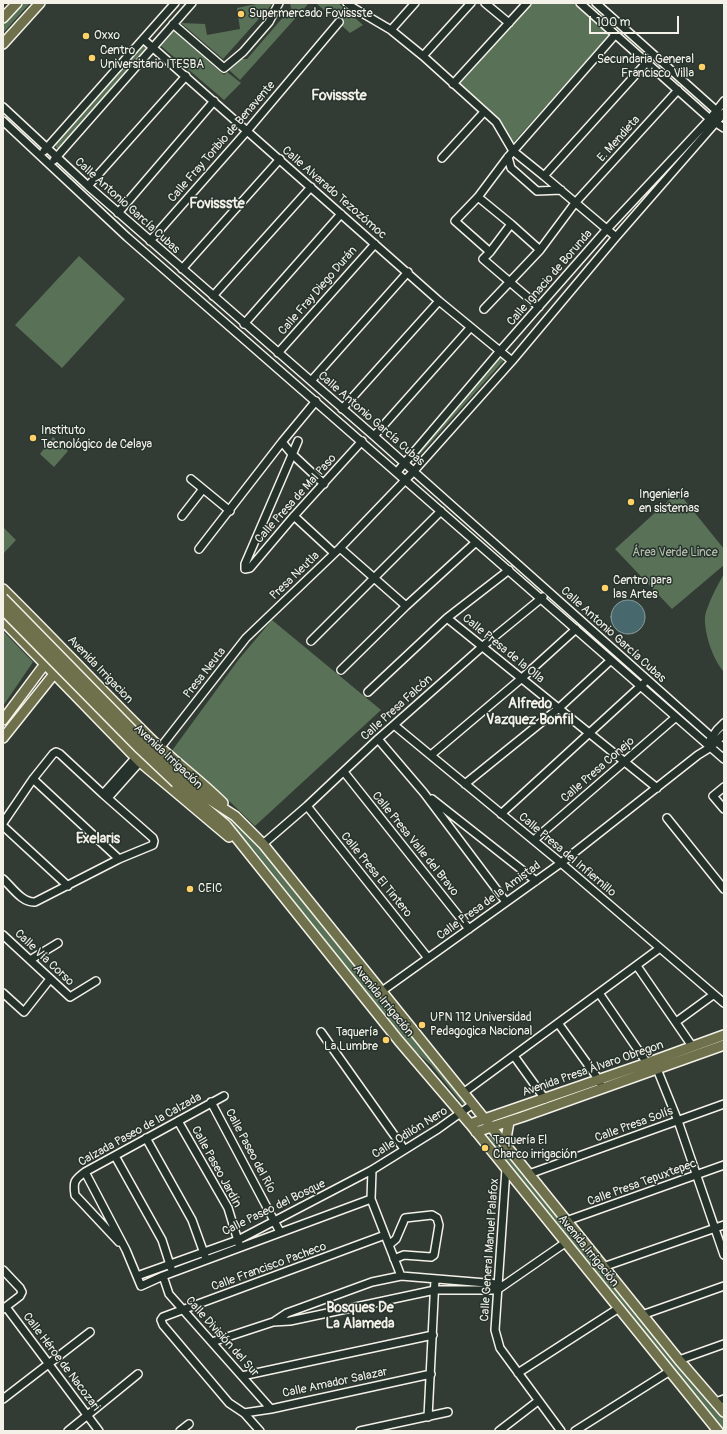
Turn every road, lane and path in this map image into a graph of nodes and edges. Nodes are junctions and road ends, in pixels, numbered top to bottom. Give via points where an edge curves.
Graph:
1 (40, 3) edge
2 (175, 3) edge
3 (192, 3) edge
4 (279, 3) edge
5 (415, 3) edge
6 (471, 3) edge
7 (485, 3) edge
8 (527, 3) edge
9 (580, 3) edge
10 (596, 3) edge
11 (15, 4) edge
12 (352, 4) edge
13 (3, 18) edge
14 (339, 22) dead end
15 (509, 23) junction
16 (173, 24) junction
17 (391, 30) junction
18 (615, 34) junction
19 (143, 39) junction
20 (3, 44) edge
21 (152, 48) junction
22 (423, 56) junction
23 (647, 62) junction
24 (186, 76) junction
25 (453, 84) junction
26 (678, 90) junction
27 (214, 101) junction
28 (724, 101) edge
29 (3, 107) edge
30 (716, 111) junction
31 (484, 112) junction
32 (723, 115) edge
33 (713, 121) junction
34 (3, 122) edge
35 (21, 124) junction
36 (724, 128) edge
37 (14, 131) junction
38 (247, 131) junction
39 (46, 148) junction
40 (513, 151) junction
41 (40, 156) junction
42 (56, 157) junction
43 (508, 157) junction
44 (442, 158) dead end
45 (280, 159) junction
46 (50, 164) junction
47 (544, 176) junction
48 (88, 186) junction
49 (310, 187) junction
50 (561, 190) junction
51 (478, 197) junction
52 (575, 203) junction
53 (118, 213) junction
54 (341, 214) junction
55 (511, 224) junction
56 (135, 228) junction
57 (607, 229) junction
58 (127, 237) junction
59 (616, 237) junction
60 (150, 241) junction
61 (375, 244) junction
62 (540, 250) junction
63 (490, 252) junction
64 (182, 269) junction
65 (408, 272) junction
66 (510, 282) junction
67 (213, 296) junction
68 (439, 301) junction
69 (539, 307) junction
70 (484, 309) dead end
71 (244, 324) junction
72 (470, 328) junction
73 (499, 352) junction
74 (278, 353) junction
75 (512, 361) junction
76 (311, 381) junction
77 (316, 401) junction
78 (342, 409) junction
79 (374, 436) junction
80 (298, 441) dead end
81 (362, 441) junction
82 (282, 442) junction
83 (292, 454) junction
84 (404, 463) junction
85 (397, 472) junction
86 (414, 472) junction
87 (191, 479) dead end
88 (406, 480) junction
89 (324, 484) junction
90 (203, 489) junction
91 (230, 511) junction
92 (441, 512) junction
93 (182, 516) dead end
94 (294, 516) junction
95 (476, 542) junction
96 (199, 550) dead end
97 (337, 550) junction
98 (509, 570) junction
99 (374, 578) junction
100 (4, 592) edge
101 (548, 592) junction
102 (540, 599) junction
103 (406, 606) junction
104 (3, 610) edge
105 (272, 614) joint
106 (447, 618) junction
107 (3, 621) edge
108 (576, 629) junction
109 (311, 641) dead end
110 (483, 646) junction
111 (69, 655) junction
112 (611, 660) junction
113 (45, 664) junction
114 (341, 670) dead end
115 (54, 673) junction
116 (522, 678) junction
117 (93, 680) junction
118 (648, 680) junction
119 (641, 686) junction
120 (72, 691) junction
121 (368, 692) dead end
122 (559, 708) junction
123 (676, 717) junction
124 (3, 720) edge
125 (724, 723) edge
126 (394, 725) junction
127 (590, 733) junction
128 (724, 734) edge
129 (3, 738) edge
130 (378, 739) junction
131 (714, 739) junction
132 (709, 746) junction
133 (160, 748) junction
134 (724, 748) edge
135 (431, 755) junction
136 (138, 759) junction
137 (724, 759) edge
138 (625, 761) junction
139 (344, 772) junction
140 (33, 779) junction
141 (178, 780) junction
142 (465, 784) junction
143 (724, 787) edge
144 (657, 788) junction
145 (424, 793) junction
146 (105, 796) junction
147 (307, 806) junction
148 (724, 809) edge
149 (501, 814) junction
150 (235, 816) junction
151 (667, 818) dead end
152 (3, 825) edge
153 (534, 840) junction
154 (263, 844) junction
155 (119, 859) junction
156 (253, 859) junction
157 (561, 863) junction
158 (3, 879) edge
159 (536, 881) junction
160 (68, 886) junction
161 (724, 889) edge
162 (506, 902) junction
163 (469, 929) junction
164 (3, 935) edge
165 (58, 943) dead end
166 (660, 948) junction
167 (428, 958) junction
168 (30, 960) junction
169 (637, 966) junction
170 (50, 979) junction
171 (96, 981) dead end
172 (382, 991) junction
173 (3, 992) edge
174 (599, 993) junction
175 (713, 994) junction
176 (724, 1003) edge
177 (676, 1022) junction
178 (558, 1023) junction
179 (320, 1032) dead end
180 (724, 1035) edge
181 (724, 1045) edge
182 (692, 1046) junction
183 (514, 1056) junction
184 (647, 1063) junction
185 (657, 1069) junction
186 (600, 1084) junction
187 (463, 1092) junction
188 (224, 1096) dead end
189 (545, 1099) junction
190 (211, 1102) junction
191 (473, 1104) junction
192 (724, 1104) edge
193 (461, 1114) junction
194 (485, 1119) junction
195 (178, 1121) junction
196 (678, 1121) junction
197 (508, 1122) junction
198 (470, 1124) junction
199 (491, 1127) junction
200 (476, 1132) junction
201 (146, 1138) junction
202 (505, 1144) junction
203 (404, 1149) junction
204 (115, 1156) junction
205 (724, 1165) edge
206 (506, 1169) junction
207 (372, 1170) junction
208 (85, 1172) junction
209 (529, 1174) junction
210 (696, 1175) junction
211 (371, 1199) junction
212 (275, 1221) junction
213 (566, 1221) junction
214 (724, 1225) edge
215 (714, 1228) junction
216 (280, 1232) junction
217 (385, 1235) junction
218 (566, 1243) junction
219 (239, 1244) junction
220 (389, 1245) junction
221 (126, 1250) junction
222 (204, 1252) junction
223 (724, 1255) edge
224 (394, 1259) junction
225 (207, 1260) junction
226 (171, 1264) junction
227 (603, 1266) junction
228 (3, 1270) edge
229 (172, 1273) junction
230 (137, 1276) junction
231 (163, 1276) junction
232 (401, 1276) junction
233 (435, 1279) junction
234 (724, 1286) edge
235 (499, 1287) junction
236 (435, 1290) junction
237 (4, 1308) edge
238 (619, 1308) junction
239 (184, 1310) junction
240 (642, 1315) junction
241 (273, 1322) junction
242 (90, 1332) dead end
243 (432, 1335) junction
244 (212, 1342) junction
245 (724, 1344) edge
246 (678, 1360) junction
247 (48, 1364) junction
248 (670, 1371) junction
249 (518, 1373) junction
250 (138, 1374) dead end
251 (431, 1374) junction
252 (242, 1376) junction
253 (3, 1399) edge
254 (720, 1400) edge
255 (538, 1401) junction
256 (271, 1409) junction
257 (448, 1412) dead end
258 (724, 1412) edge
259 (244, 1413) junction
260 (87, 1416) junction
261 (428, 1417) junction
262 (189, 1424) dead end
263 (68, 1431) edge
264 (99, 1431) edge
265 (180, 1431) edge
266 (260, 1431) edge
267 (360, 1431) edge
268 (499, 1431) edge
269 (561, 1431) edge
270 (575, 1431) edge
271 (718, 1431) edge

1 - 20 main road
2 - 19 street
3 - 16 street
4 - 16 street via 269,22 243,52 224,68
5 - 17 street
6 - 22 street
7 - 15 street
8 - 15 street
9 - 18 street
10 - 30 street
11 - 13 main road
12 - 17 street
14 - 38 street, Calle Fray Toribio de Benavente
15 - 25 street
16 - 21 street
17 - 22 street
18 - 23 street
18 - 40 street
19 - 21 street, Calle Alvarado Tezozómoc
19 - 39 street
21 - 24 street, Calle Alvarado Tezozómoc
21 - 42 street
22 - 25 street
23 - 26 street
23 - 47 street
24 - 27 street, Calle Alvarado Tezozómoc
24 - 48 street
25 - 31 street
26 - 33 street
26 - 52 street, E. Mendieta
27 - 38 street, Calle Alvarado Tezozómoc
27 - 53 street
28 - 30 street, Calle Ignacio de Borunda
29 - 35 street, Calle Antonio García Cubas
30 - 32 street
30 - 33 street, Calle Ignacio de Borunda
31 - 40 street via 496,122
31 - 44 street
32 - 33 street, Calle Ignacio de Borunda
33 - 36 street
33 - 57 street, Calle Ignacio de Borunda
33 - 59 street, Calle Ignacio de Borunda
34 - 37 street, Calle Antonio García Cubas
35 - 37 street
35 - 39 street, Calle Antonio García Cubas
37 - 41 street, Calle Antonio García Cubas
38 - 45 street, Calle Alvarado Tezozómoc
38 - 60 street, Calle Fray Toribio de Benavente
39 - 41 street
39 - 42 street, Calle Antonio García Cubas
40 - 43 street
40 - 47 street
41 - 46 street, Calle Antonio García Cubas
42 - 46 street
42 - 48 street, Calle Antonio García Cubas
43 - 50 street via 511,168 537,191
43 - 51 street
45 - 49 street, Calle Alvarado Tezozómoc
45 - 64 street
46 - 58 street, Calle Antonio García Cubas
47 - 50 street
48 - 53 street, Calle Antonio García Cubas
49 - 54 street, Calle Alvarado Tezozómoc
49 - 67 street
50 - 52 street
51 - 55 street
51 - 63 street via 455,221
52 - 57 street
52 - 62 street, E. Mendieta
53 - 56 street, Calle Antonio García Cubas
54 - 61 street, Calle Alvarado Tezozómoc
54 - 71 street
55 - 62 street
55 - 63 street
56 - 58 street
56 - 60 street, Calle Antonio García Cubas
57 - 59 street
57 - 69 street, Calle Ignacio de Borunda
58 - 77 street, Calle Antonio García Cubas
59 - 75 street, Calle Ignacio de Borunda
60 - 64 street, Calle Antonio García Cubas
61 - 65 street, Calle Alvarado Tezozómoc
61 - 74 street, Calle Fray Diego Durán
62 - 66 street, E. Mendieta
63 - 66 street via 483,259
64 - 67 street, Calle Antonio García Cubas
65 - 68 street, Calle Alvarado Tezozómoc
65 - 76 street
66 - 69 street
66 - 70 street, E. Mendieta
67 - 71 street, Calle Antonio García Cubas
68 - 72 street, Calle Alvarado Tezozómoc
68 - 78 street
69 - 73 street, Calle Ignacio de Borunda
71 - 74 street, Calle Antonio García Cubas
72 - 73 street, Calle Alvarado Tezozómoc
72 - 79 street
73 - 75 street, Calle Alvarado Tezozómoc
73 - 84 street, Calle Ignacio de Borunda
74 - 76 street, Calle Antonio García Cubas
75 - 86 street, Calle Ignacio de Borunda
76 - 78 street, Calle Antonio García Cubas
77 - 81 street, Calle Antonio García Cubas
77 - 82 street, Calle Antonio García Cubas
78 - 79 street, Calle Antonio García Cubas
79 - 84 street, Calle Antonio García Cubas
80 - 83 street
81 - 85 street, Calle Antonio García Cubas
81 - 89 street, Calle Presa de Mal Paso
82 - 83 street
82 - 91 street, Calle Antonio García Cubas
83 - 89 street
83 - 94 street, Calle Presa de Mal Paso via 245,569 250,568
84 - 85 street, Calle Ignacio de Borunda
84 - 86 street, Calle Antonio García Cubas
85 - 88 street, Calle Antonio García Cubas
86 - 88 street, Calle Ignacio de Borunda
86 - 101 street, Calle Antonio García Cubas
87 - 90 street
88 - 92 street, Calle Antonio García Cubas
88 - 97 street, Presa Neutla
89 - 94 street, Calle Presa de Mal Paso
90 - 91 street
90 - 93 street
91 - 96 street, Calle Antonio García Cubas
92 - 95 street, Calle Antonio García Cubas
92 - 99 street
94 - 97 street
95 - 98 street, Calle Antonio García Cubas
95 - 103 street
97 - 99 street
97 - 105 street, Presa Neutla
98 - 102 street, Calle Antonio García Cubas
98 - 106 street
99 - 103 street
99 - 109 street
100 - 111 main road, Avenida Irrigacion
100 - 141 main road, Avenida Irrigación, bridge
101 - 102 street, Calle Presa Falcón
101 - 118 street, Calle Antonio García Cubas
102 - 108 street, Calle Antonio García Cubas
102 - 110 street, Calle Presa Falcón
103 - 114 street
104 - 141 main road, Avenida Irrigación, bridge via 140,749
105 - 133 street, Presa Neuta via 246,638
106 - 110 street, Calle Presa de la Olla
106 - 121 street
107 - 113 main road
108 - 112 street, Calle Antonio García Cubas
108 - 116 street
110 - 116 street, Calle Presa de la Olla
110 - 126 street, Calle Presa Falcón
111 - 115 main road
111 - 117 main road, Avenida Irrigacion
112 - 119 street, Calle Antonio García Cubas
112 - 122 street
113 - 115 main road
113 - 124 main road
115 - 120 main road
115 - 129 main road
116 - 122 street, Calle Presa de la Olla
116 - 135 street
117 - 120 street via 78,679 72,685
117 - 133 main road, Avenida Irrigacion
118 - 119 street
118 - 131 street, Calle Antonio García Cubas
119 - 123 street, Calle Antonio García Cubas
119 - 127 street
120 - 136 main road
122 - 127 street, Calle Presa de la Olla
122 - 142 street
123 - 132 street, Calle Antonio García Cubas
123 - 138 street, Calle Presa Conejo
125 - 131 street via 717,730
126 - 130 street, Calle Presa Falcón
126 - 135 street, Calle Presa del Infiernillo
127 - 138 street, Calle Presa de la Olla
127 - 149 street
128 - 131 street
130 - 139 street, Calle Presa Falcón
130 - 145 street
131 - 132 street, Calle Presa de la Amistad
131 - 134 street, Calle Antonio García Cubas
132 - 137 street, Calle Antonio García Cubas
132 - 144 street, Calle Presa de la Amistad
133 - 150 main road, Avenida Irrigacion
135 - 142 street, Calle Presa del Infiernillo
136 - 146 street
136 - 156 main road
138 - 144 street, Calle Presa de la Olla
138 - 153 street, Calle Presa Conejo
139 - 147 street, Calle Presa Falcón
139 - 163 street, Calle Presa Valle del Bravo
140 - 146 street via 56,752
140 - 152 street
140 - 155 street
141 - 150 main road, Avenida Irrigación
141 - 156 main road, Avenida Irrigación via 226,825
142 - 149 street, Calle Presa del Infiernillo
143 - 148 street via 713,796
144 - 157 street, Calle Presa de la Amistad
145 - 159 street
145 - 162 street
146 - 155 street via 154,841 153,844
147 - 154 street, Calle Presa Falcón
147 - 167 street, Calle Presa El Tintero
149 - 153 street, Calle Presa del Infiernillo
150 - 154 main road, Avenida Irrigación
151 - 161 street
152 - 160 street
153 - 157 street, Calle Presa del Infiernillo
154 - 172 main road, Avenida Irrigación
155 - 160 street
156 - 193 main road, Avenida Irrigación
157 - 159 street, Calle Presa de la Amistad
157 - 166 street, Calle Presa del Infiernillo
158 - 160 street via 29,902 35,902
159 - 162 street, Calle Presa de la Amistad
162 - 163 street, Calle Presa de la Amistad
163 - 167 street, Calle Presa de la Amistad
164 - 168 street, Calle Vía Corso
165 - 168 street
166 - 169 street
166 - 175 street, Calle Presa del Infiernillo
167 - 172 street, Calle Presa de la Amistad
168 - 170 street, Calle Vía Corso
169 - 174 street
169 - 177 street
170 - 171 street, Calle Vía Corso via 70,997
170 - 173 street via 24,1012
172 - 187 main road, Avenida Irrigación
174 - 178 street
174 - 184 street
175 - 176 street, Calle Presa del Infiernillo
175 - 177 street
177 - 182 street
178 - 183 street
178 - 186 street
179 - 203 street
180 - 182 main road, Avenida Presa Álvaro Obregon
181 - 185 main road
182 - 184 main road, Avenida Presa Álvaro Obregon
183 - 187 street
183 - 189 street
184 - 186 main road, Avenida Presa Álvaro Obregon
185 - 186 main road
185 - 196 street
186 - 189 main road, Avenida Presa Álvaro Obregon
186 - 197 main road
187 - 191 main road, Avenida Irrigación
188 - 190 street, Calzada Paseo de la Calzada
189 - 194 main road, Avenida Presa Álvaro Obregon
190 - 195 street, Calzada Paseo de la Calzada
190 - 212 street, Calle Paseo del Río
191 - 193 street, Calle Odilón Nero
191 - 194 main road, Avenida Irrigación
192 - 196 street, Calle Presa Solís
193 - 198 main road, Avenida Irrigación
193 - 203 street, Calle Odilón Nero
194 - 198 main road, Avenida Presa Álvaro Obregon
194 - 199 main road, Avenida Irrigación
195 - 201 street, Calzada Paseo de la Calzada
195 - 219 street, Calle Paseo Jardín via 228,1208
196 - 209 street, Calle Presa Solís
196 - 210 street
197 - 199 main road
197 - 202 main road
198 - 200 main road, Avenida Irrigación
199 - 200 main road
199 - 202 main road, Avenida Irrigación
200 - 206 main road, Avenida Irrigación
201 - 204 street, Calzada Paseo de la Calzada
201 - 222 street via 192,1220
202 - 209 main road, Avenida Irrigación
203 - 207 street, Calle Odilón Nero
204 - 208 street, Calzada Paseo de la Calzada
204 - 226 street via 162,1240
205 - 210 street, Calle Presa Tepuxtepec
206 - 218 main road, Avenida Irrigación
206 - 235 street, Calle General Manuel Palafox
207 - 211 street, Calle Odilón Nero
207 - 212 street, Calle Paseo del Bosque
208 - 221 street
208 - 221 street, Calzada Paseo de la Calzada via 76,1179 75,1195
209 - 213 main road, Avenida Irrigación
210 - 213 street, Calle Presa Tepuxtepec
210 - 215 street
211 - 216 street, Calle Paseo del Bosque
211 - 217 street, Calle Odilón Nero
212 - 216 street, Calle Paseo del Río
212 - 219 street, Calle Paseo del Bosque
213 - 227 main road, Avenida Irrigación
214 - 215 street
215 - 223 street
215 - 227 street
216 - 219 street, Calle Paseo del Bosque
217 - 220 street, Calle Odilón Nero
217 - 239 street, Calle Francisco Pacheco
218 - 235 street
218 - 238 main road, Avenida Irrigación
219 - 222 street, Calle Paseo del Bosque
219 - 225 street, Calle Paseo del Bosque
220 - 224 street, Calle Odilón Nero
220 - 224 street via 396,1239 405,1218 432,1215 437,1218 440,1225 434,1255 404,1255
221 - 230 street
222 - 225 street
222 - 226 street, Calle Paseo del Bosque
224 - 232 street, Calle Odilón Nero
225 - 229 street, Calle Paseo del Bosque
226 - 229 street
226 - 230 street, Calle Paseo del Bosque
227 - 240 main road, Avenida Irrigación
228 - 237 street via 22,1292
229 - 231 street, Calle Paseo del Bosque
230 - 231 street, Calle Paseo del Bosque via 141,1286
231 - 239 street, Calle División del Sur via 169,1294
232 - 233 street
232 - 241 street via 372,1282 287,1313
233 - 235 street
233 - 236 street
234 - 240 street
235 - 236 street
235 - 249 street, Calle General Manuel Palafox via 495,1330 500,1348
236 - 241 street via 290,1321
236 - 243 street
237 - 247 street, Calle Héroe de Nacozari
238 - 248 main road, Avenida Irrigación
238 - 249 street
239 - 244 street, Calle División del Sur
239 - 259 street, Calle Francisco Pacheco via 163,1318 163,1325 229,1403
240 - 246 main road, Avenida Irrigación
241 - 244 street
242 - 247 street
243 - 251 street
243 - 252 street
244 - 252 street, Calle División del Sur
245 - 246 street
246 - 254 main road, Avenida Irrigación
247 - 253 street
247 - 260 street, Calle Héroe de Nacozari
248 - 270 street
248 - 271 main road, Avenida Irrigación
249 - 255 street, Calle General Manuel Palafox
250 - 260 street
251 - 256 street, Calle Amador Salazar
251 - 261 street
252 - 256 street, Calle División del Sur
254 - 258 main road, Avenida Irrigación
255 - 268 street
255 - 269 street, Calle General Manuel Palafox
256 - 259 street, Calle Amador Salazar
257 - 261 street
259 - 266 street
260 - 263 street
260 - 264 street, Calle Héroe de Nacozari
261 - 267 street
262 - 265 street

